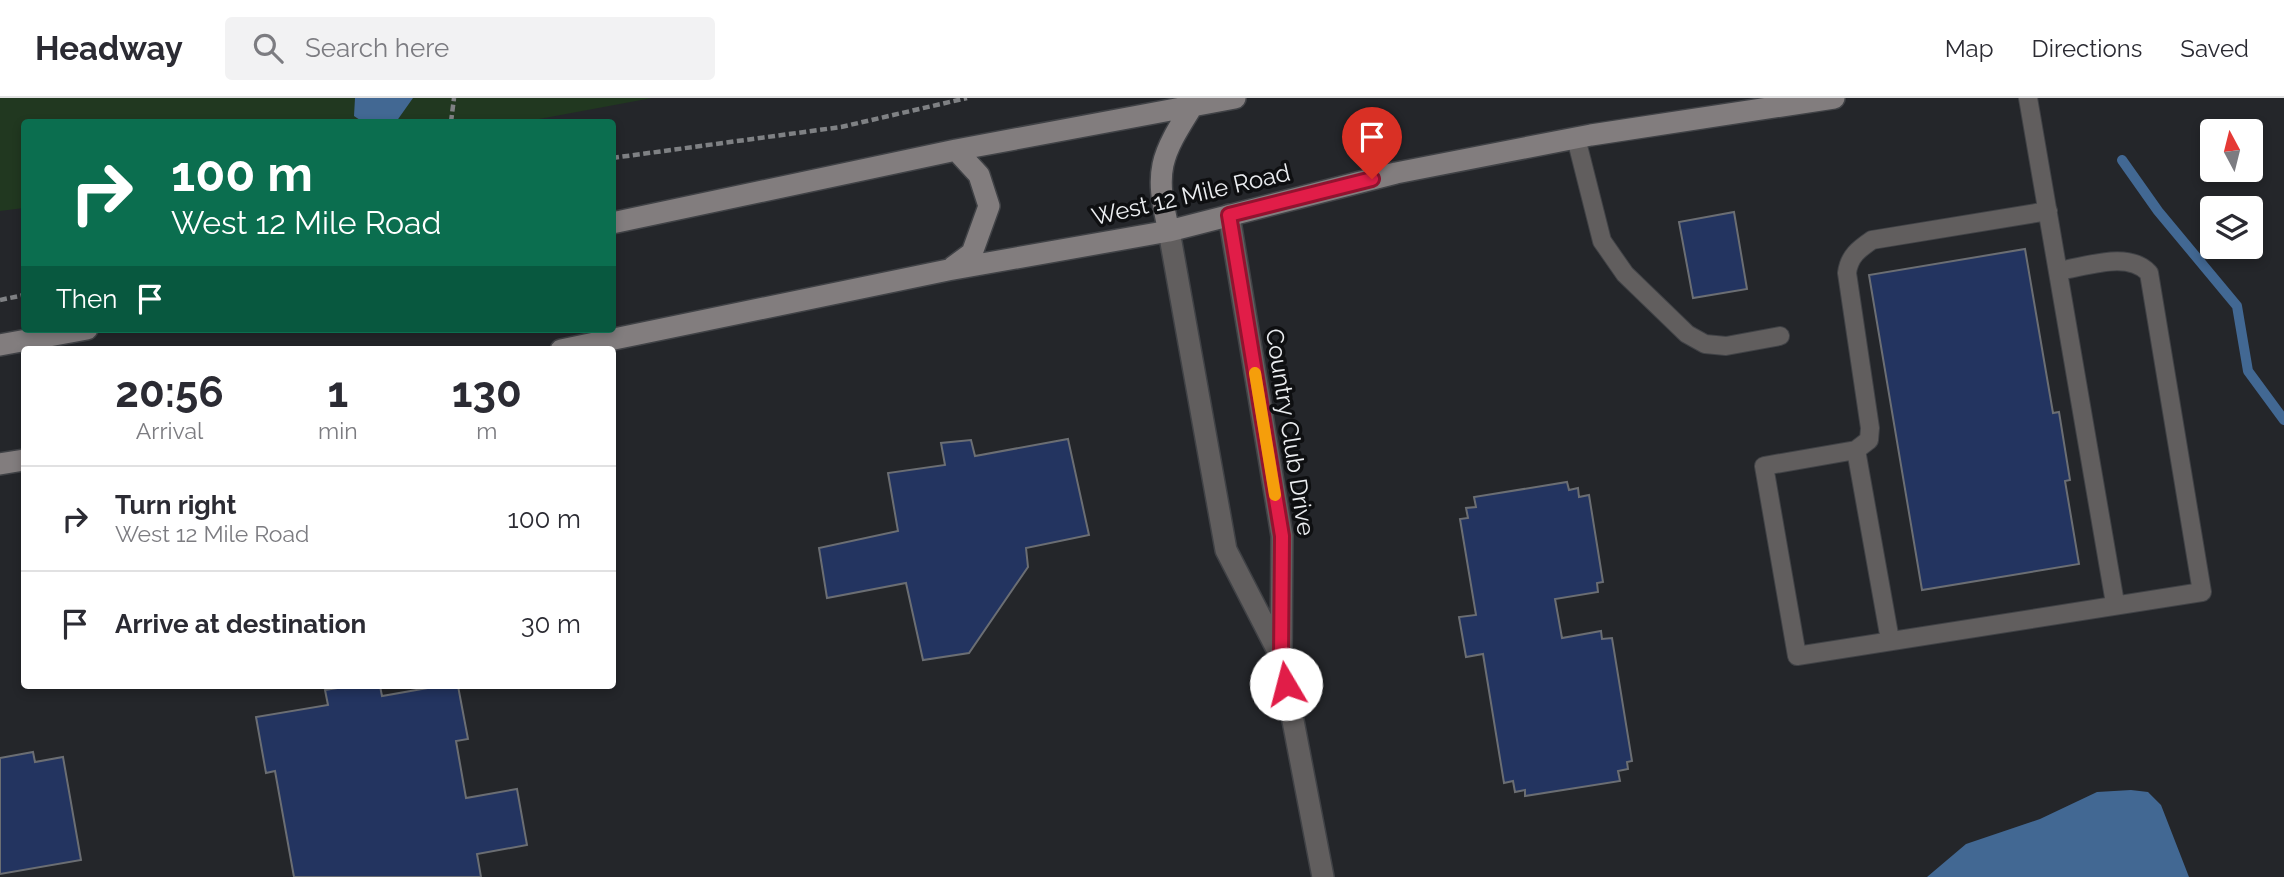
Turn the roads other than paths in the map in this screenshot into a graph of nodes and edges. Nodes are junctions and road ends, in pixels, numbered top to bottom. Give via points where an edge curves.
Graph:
1 (1235, 98) edge
2 (1835, 98) edge
3 (2028, 98) edge
4 (1193, 105) junction
5 (1576, 138) junction
6 (956, 150) junction
7 (2048, 211) junction
8 (1229, 215) junction
9 (616, 222) edge
10 (1170, 230) junction
11 (948, 270) junction
12 (2058, 271) junction
13 (65, 333) edge
14 (1780, 336) dead end
15 (0, 345) edge
16 (580, 346) edge
17 (1856, 450) junction
18 (21, 460) edge
19 (0, 464) edge
20 (2115, 603) junction
21 (1890, 640) junction
22 (1281, 658) junction
23 (1323, 877) edge

1 - 4 main road
2 - 5 main road, West 12 Mile Road
3 - 7 lane
4 - 6 main road
4 - 10 main road via 1171,139 1160,168
5 - 8 main road, West 12 Mile Road via 1396,173
5 - 14 lane via 1602,241 1625,274 1687,334 1705,344 1726,346
6 - 9 main road
6 - 11 main road via 979,175 989,206 972,253
7 - 12 lane
7 - 17 lane via 1872,240 1856,251 1847,273 1870,428 1869,440
8 - 10 main road, West 12 Mile Road
8 - 22 street, Country Club Drive via 1282,536
10 - 11 main road, West 12 Mile Road
10 - 22 street, Country Club Drive via 1226,550
11 - 16 main road, West 12 Mile Road
12 - 20 lane
12 - 20 lane via 2128,260 2141,263 2150,273 2202,592
13 - 15 main road
17 - 21 lane
17 - 21 lane via 1764,466 1797,656
18 - 19 main road
20 - 21 lane
22 - 23 street, Country Club Drive

